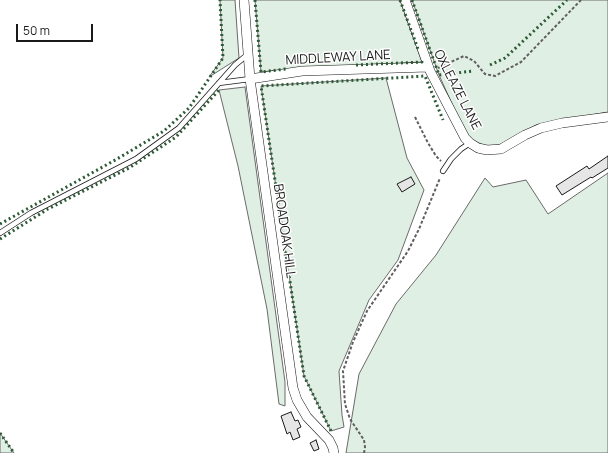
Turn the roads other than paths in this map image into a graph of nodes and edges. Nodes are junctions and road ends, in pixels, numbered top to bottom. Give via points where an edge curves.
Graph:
1 (244, 0) edge
2 (405, 0) edge
3 (247, 55) junction
4 (429, 69) junction
5 (250, 79) junction
6 (219, 83) junction
7 (608, 117) edge
8 (470, 143) junction
9 (443, 171) road end
10 (0, 233) edge
11 (334, 453) edge

1 - 3 street, BROADOAK HILL
2 - 4 street, OXLEAZE LANE
3 - 5 street, BROADOAK HILL
3 - 6 lane
4 - 5 street, MIDDLEWAY LANE via 302,71
4 - 8 street, OXLEAZE LANE via 458,126
5 - 6 lane
5 - 11 street, BROADOAK HILL via 293,388 307,416 329,440
6 - 10 lane via 179,128 136,159 31,213
7 - 8 street, OXLEAZE LANE via 541,128 501,149 483,149
8 - 9 lane via 451,159

